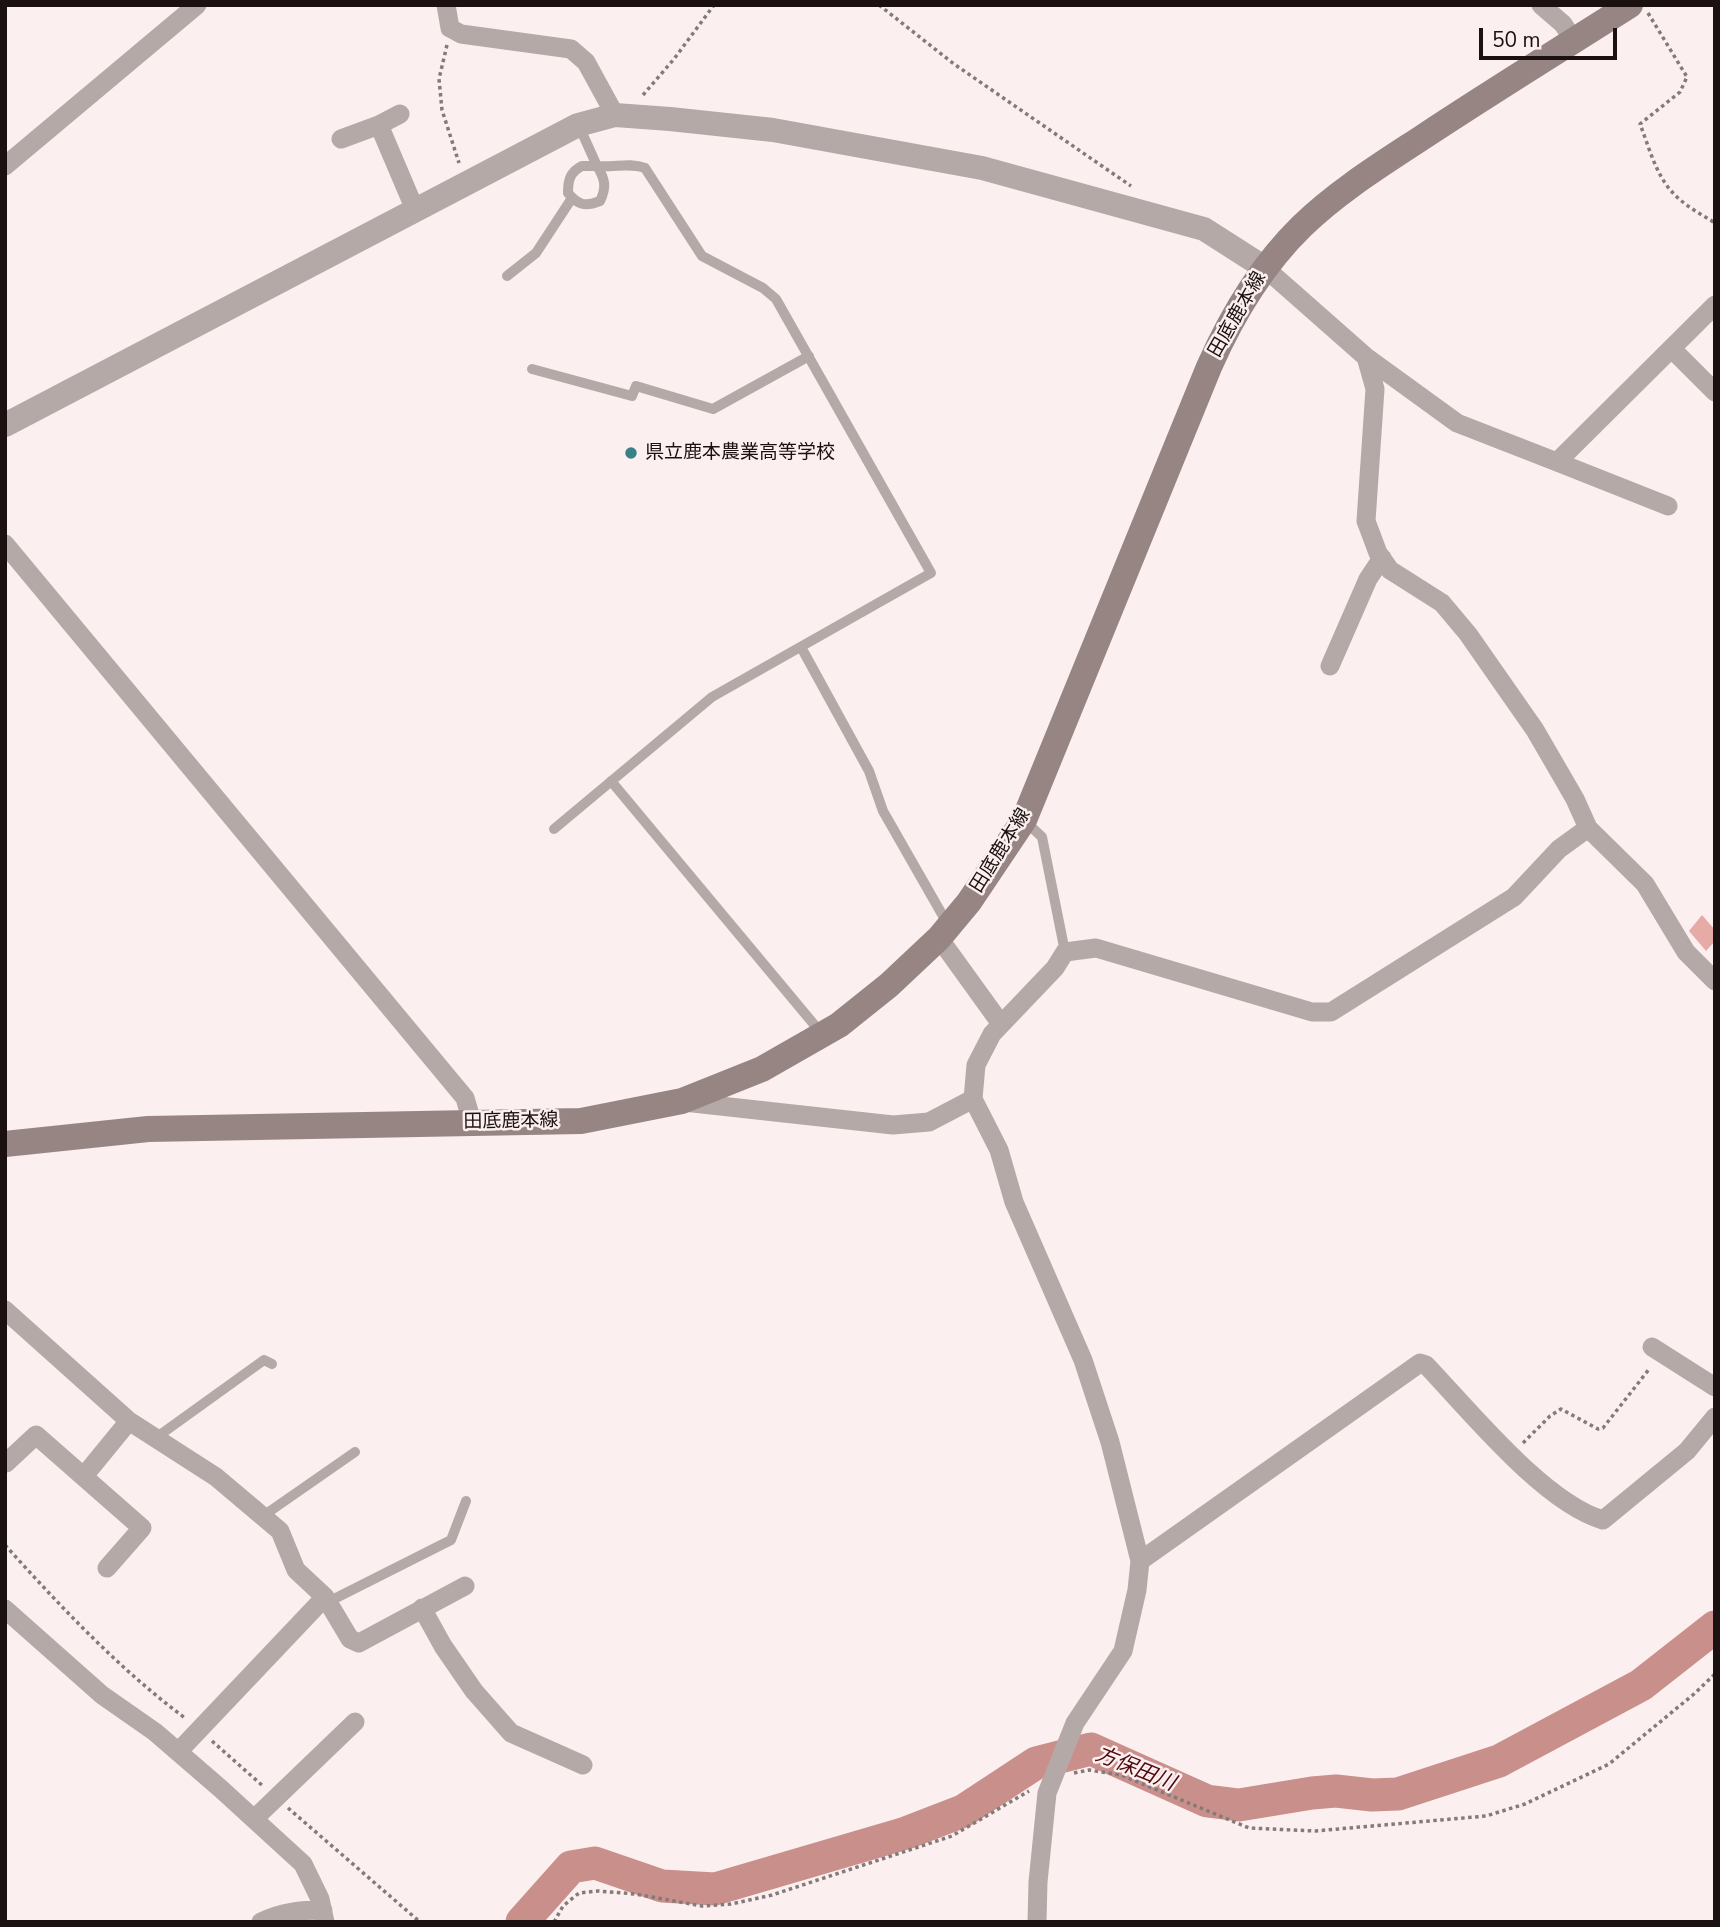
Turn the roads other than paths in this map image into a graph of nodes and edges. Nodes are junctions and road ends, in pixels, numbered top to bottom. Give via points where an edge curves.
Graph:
1 (197, 5) edge
2 (446, 5) edge
3 (1541, 5) edge
4 (1630, 5) edge
5 (1574, 41) junction
6 (400, 114) dead end
7 (620, 115) junction
8 (379, 125) junction
9 (578, 125) junction
10 (341, 139) dead end
11 (5, 166) edge
12 (597, 166) junction
13 (572, 198) junction
14 (416, 212) junction
15 (1265, 268) junction
16 (507, 276) dead end
17 (1715, 305) edge
18 (1672, 349) junction
19 (808, 356) junction
20 (1366, 357) junction
21 (532, 369) dead end
22 (1715, 393) edge
23 (5, 425) edge
24 (1557, 462) junction
25 (1668, 506) dead end
26 (5, 544) edge
27 (1382, 558) junction
28 (801, 647) junction
29 (1330, 666) dead end
30 (611, 781) junction
31 (1024, 820) junction
32 (1588, 828) junction
33 (554, 829) dead end
34 (944, 932) junction
35 (1065, 952) junction
36 (1715, 981) edge
37 (1001, 1024) junction
38 (822, 1034) junction
39 (974, 1099) junction
40 (682, 1101) junction
41 (472, 1122) junction
42 (5, 1143) edge
43 (5, 1310) edge
44 (1657, 1350) road end
45 (272, 1364) dead end
46 (1715, 1387) edge
47 (1715, 1418) edge
48 (129, 1421) junction
49 (157, 1437) junction
50 (355, 1452) dead end
51 (6, 1463) edge
52 (84, 1476) junction
53 (466, 1501) dead end
54 (263, 1516) junction
55 (1140, 1561) junction
56 (107, 1568) dead end
57 (465, 1586) dead end
58 (327, 1600) junction
59 (422, 1608) junction
60 (5, 1609) edge
61 (355, 1723) dead end
62 (177, 1752) junction
63 (583, 1765) dead end
64 (254, 1819) junction
65 (324, 1916) edge
66 (261, 1922) edge
67 (1037, 1922) edge

1 - 11 street
2 - 7 street via 450,28 461,34 571,49 586,62
3 - 5 street
4 - 5 main road, 田底鹿本線
5 - 15 main road, 田底鹿本線 via 1370,172 1303,225
6 - 8 street
7 - 9 street
7 - 15 street via 773,130 982,168 1204,229
8 - 10 street
8 - 14 street
9 - 12 lane
9 - 14 street
12 - 13 lane via 574,170 568,182
12 - 13 lane via 604,178 600,201 589,206
12 - 19 lane via 634,164 645,168 702,256 776,299
13 - 16 lane via 536,253
14 - 23 street
15 - 20 street
15 - 31 main road, 田底鹿本線 via 1229,324 1209,367
17 - 18 street
18 - 22 street
18 - 24 street
19 - 21 lane via 713,408 636,386 632,396
19 - 28 lane via 931,573
20 - 24 street via 1457,423
20 - 27 street via 1375,388 1366,521
24 - 25 street
26 - 41 street via 465,1098
27 - 29 street via 1368,579
27 - 32 street via 1391,570 1442,603 1468,634 1535,730
28 - 30 lane via 712,697
28 - 34 lane via 869,771 883,811
30 - 33 lane
30 - 38 lane
31 - 34 main road, 田底鹿本線
31 - 35 lane via 1042,837
32 - 35 street via 1559,849 1514,897 1331,1012 1312,1012 1096,948
32 - 36 street via 1645,884 1686,952
34 - 37 street
34 - 38 main road, 田底鹿本線 via 889,985
35 - 37 street
37 - 39 street via 976,1065
38 - 40 main road, 田底鹿本線 via 762,1069
39 - 40 street via 929,1122 893,1125
39 - 55 street via 1083,1360 1110,1442
40 - 41 main road, 田底鹿本線 via 580,1121
41 - 42 main road, 田底鹿本線 via 148,1129
43 - 48 street
44 - 46 street
45 - 49 lane via 264,1360
47 - 55 street via 1687,1451 1603,1520 1586,1515 1554,1493 1420,1363
48 - 49 street
48 - 52 street
49 - 54 street
50 - 54 lane
51 - 52 street via 36,1435
52 - 56 street via 142,1528
53 - 58 lane via 451,1540
54 - 58 street via 280,1531 296,1570
55 - 67 street via 1123,1651 1075,1723 1048,1793
57 - 59 street
58 - 59 street via 350,1639 359,1643
58 - 62 street
59 - 63 street via 474,1691 511,1733
60 - 62 street via 102,1695
61 - 64 street
62 - 64 street
64 - 65 street via 303,1864
65 - 66 street via 301,1910

